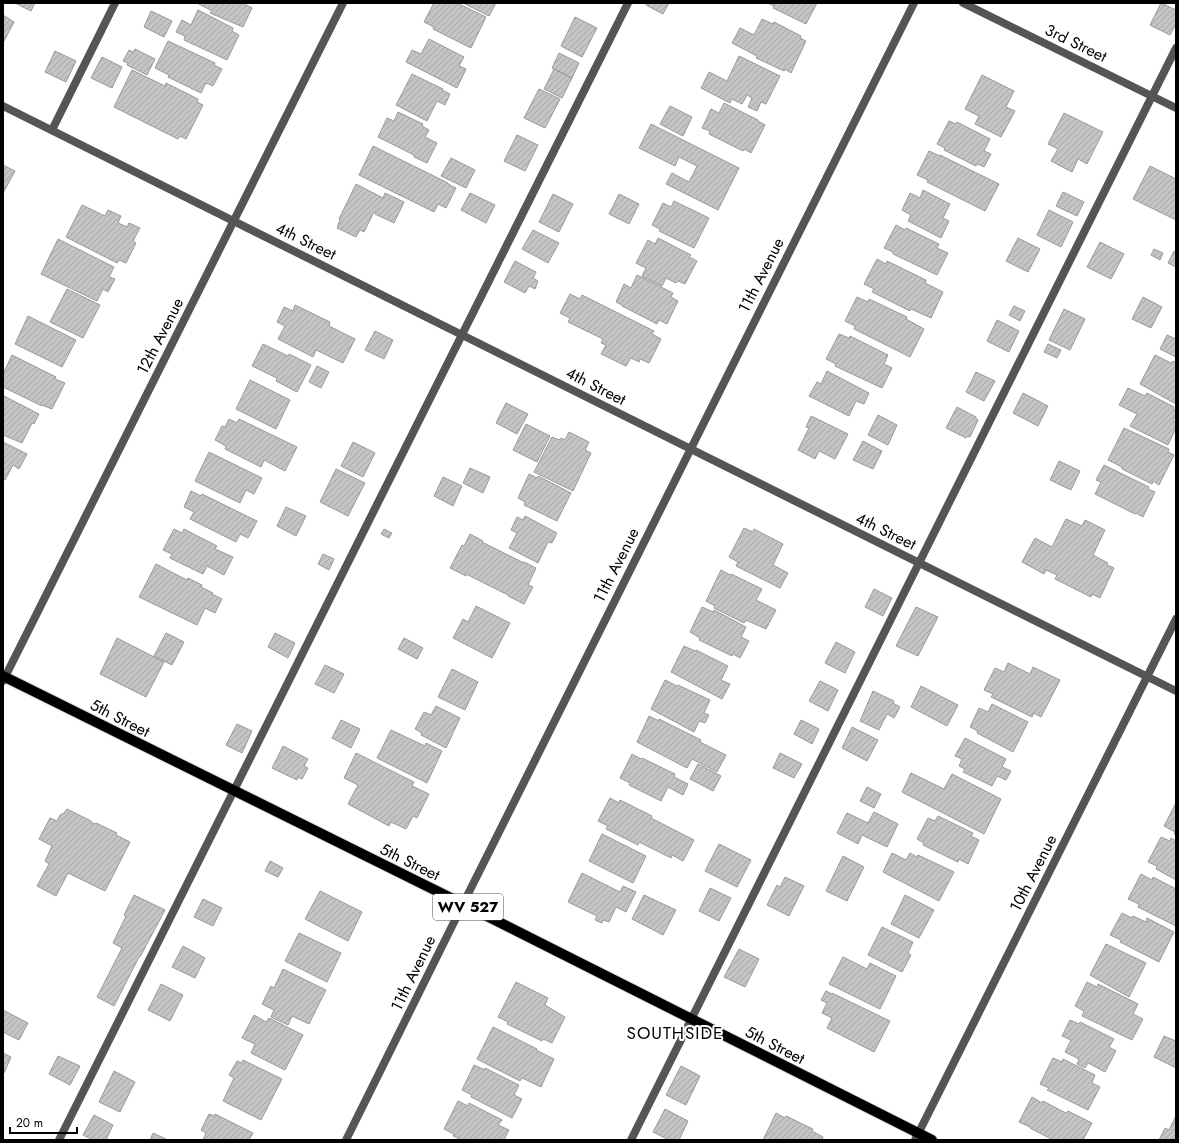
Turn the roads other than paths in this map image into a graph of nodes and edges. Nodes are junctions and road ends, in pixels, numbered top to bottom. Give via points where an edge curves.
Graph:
1 (115, 3) edge
2 (343, 3) edge
3 (628, 3) edge
4 (914, 3) edge
5 (963, 3) edge
6 (1176, 48) edge
7 (1152, 96) junction
8 (1176, 108) edge
9 (4, 109) edge
10 (52, 130) junction
11 (234, 221) junction
12 (462, 335) junction
13 (690, 449) junction
14 (919, 563) junction
15 (1176, 619) edge
16 (1147, 676) junction
17 (4, 678) edge
18 (1176, 691) edge
19 (233, 791) junction
20 (463, 904) junction
21 (692, 1020) junction
22 (917, 1137) edge
23 (59, 1140) edge
24 (346, 1140) edge
25 (631, 1140) edge
26 (932, 1140) edge

1 - 10 street
2 - 11 street, 12th Avenue
3 - 12 street
4 - 13 street, 11th Avenue
5 - 7 street, 3rd Street
6 - 7 street
7 - 8 street, 3rd Street
7 - 14 street
9 - 10 street, 4th Street
10 - 11 street, 4th Street
11 - 12 street, 4th Street
11 - 17 street, 12th Avenue
12 - 13 street, 4th Street
12 - 19 street
13 - 14 street, 4th Street
13 - 20 street, 11th Avenue
14 - 16 street, 4th Street
14 - 21 street
15 - 16 street, 10th Avenue
16 - 18 street, 4th Street
16 - 22 street, 10th Avenue
17 - 19 main road, 5th Street / WV 527
19 - 20 main road, 5th Street / WV 527
19 - 23 street
20 - 21 main road, 5th Street / WV 527
20 - 24 street, 11th Avenue
21 - 22 main road, 5th Street / WV 527
21 - 25 street
22 - 26 main road, 5th Street / WV 527

